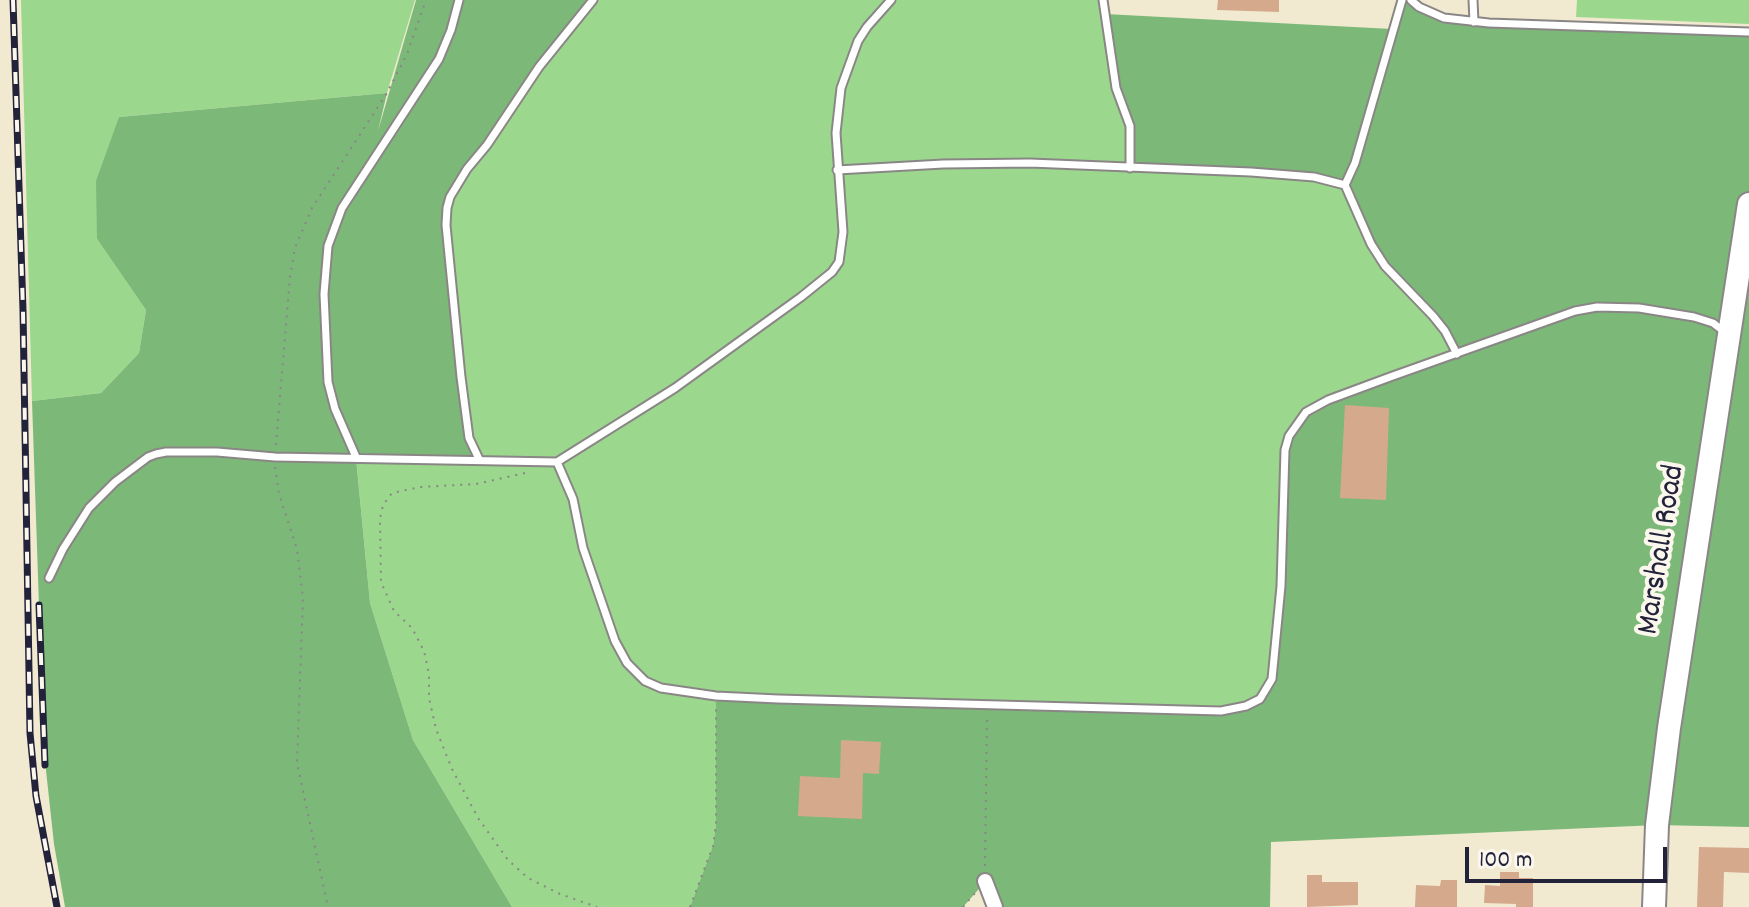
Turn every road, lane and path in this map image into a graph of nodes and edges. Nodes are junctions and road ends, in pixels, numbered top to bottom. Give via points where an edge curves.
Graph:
1 (426, 0) edge
2 (459, 0) edge
3 (593, 0) edge
4 (891, 0) edge
5 (1103, 0) edge
6 (1402, 0) edge
7 (1411, 0) edge
8 (1473, 0) edge
9 (1474, 22) junction
10 (1749, 32) edge
11 (1130, 168) junction
12 (837, 170) junction
13 (1345, 185) junction
14 (1749, 204) edge
15 (1727, 334) junction
16 (1457, 354) junction
17 (275, 457) junction
18 (356, 457) junction
19 (479, 459) junction
20 (557, 462) junction
21 (531, 471) dead end
22 (49, 578) dead end
23 (716, 696) junction
24 (987, 705) junction
25 (985, 881) junction
26 (328, 907) edge
27 (597, 907) edge
28 (690, 907) edge
29 (963, 907) edge
30 (995, 907) edge
31 (1654, 907) edge

1 - 17 path via 387,93 312,208 295,248
2 - 18 lane via 439,59 342,208 328,246 328,382
3 - 19 lane via 524,87 467,169 447,208 461,377 469,438
4 - 12 lane via 867,27 848,64 837,113
5 - 11 lane via 1116,88 1130,126
6 - 13 lane
7 - 9 lane via 1434,15
8 - 9 lane
9 - 10 lane
11 - 12 lane via 991,162
11 - 13 lane via 1314,177
12 - 20 lane via 843,250 832,272 675,388
13 - 16 lane via 1385,266 1433,316
14 - 15 main road, Marshall Road
15 - 16 lane via 1694,317 1597,307 1553,317
15 - 31 main road, Marshall Road via 1669,728
16 - 24 lane via 1328,400 1306,412 1289,436 1272,679 1260,699 1221,711
17 - 18 lane
17 - 22 lane via 166,452 148,457 89,508
17 - 26 path via 303,598 297,763
18 - 19 lane
19 - 20 lane
20 - 23 lane via 573,499 603,610 627,663 661,688
21 - 27 path via 476,484 392,493 380,519 381,582 394,611 412,628 424,651 436,729 478,818 528,878
23 - 24 lane
23 - 28 path via 716,824
24 - 25 path
25 - 29 path
25 - 30 street

